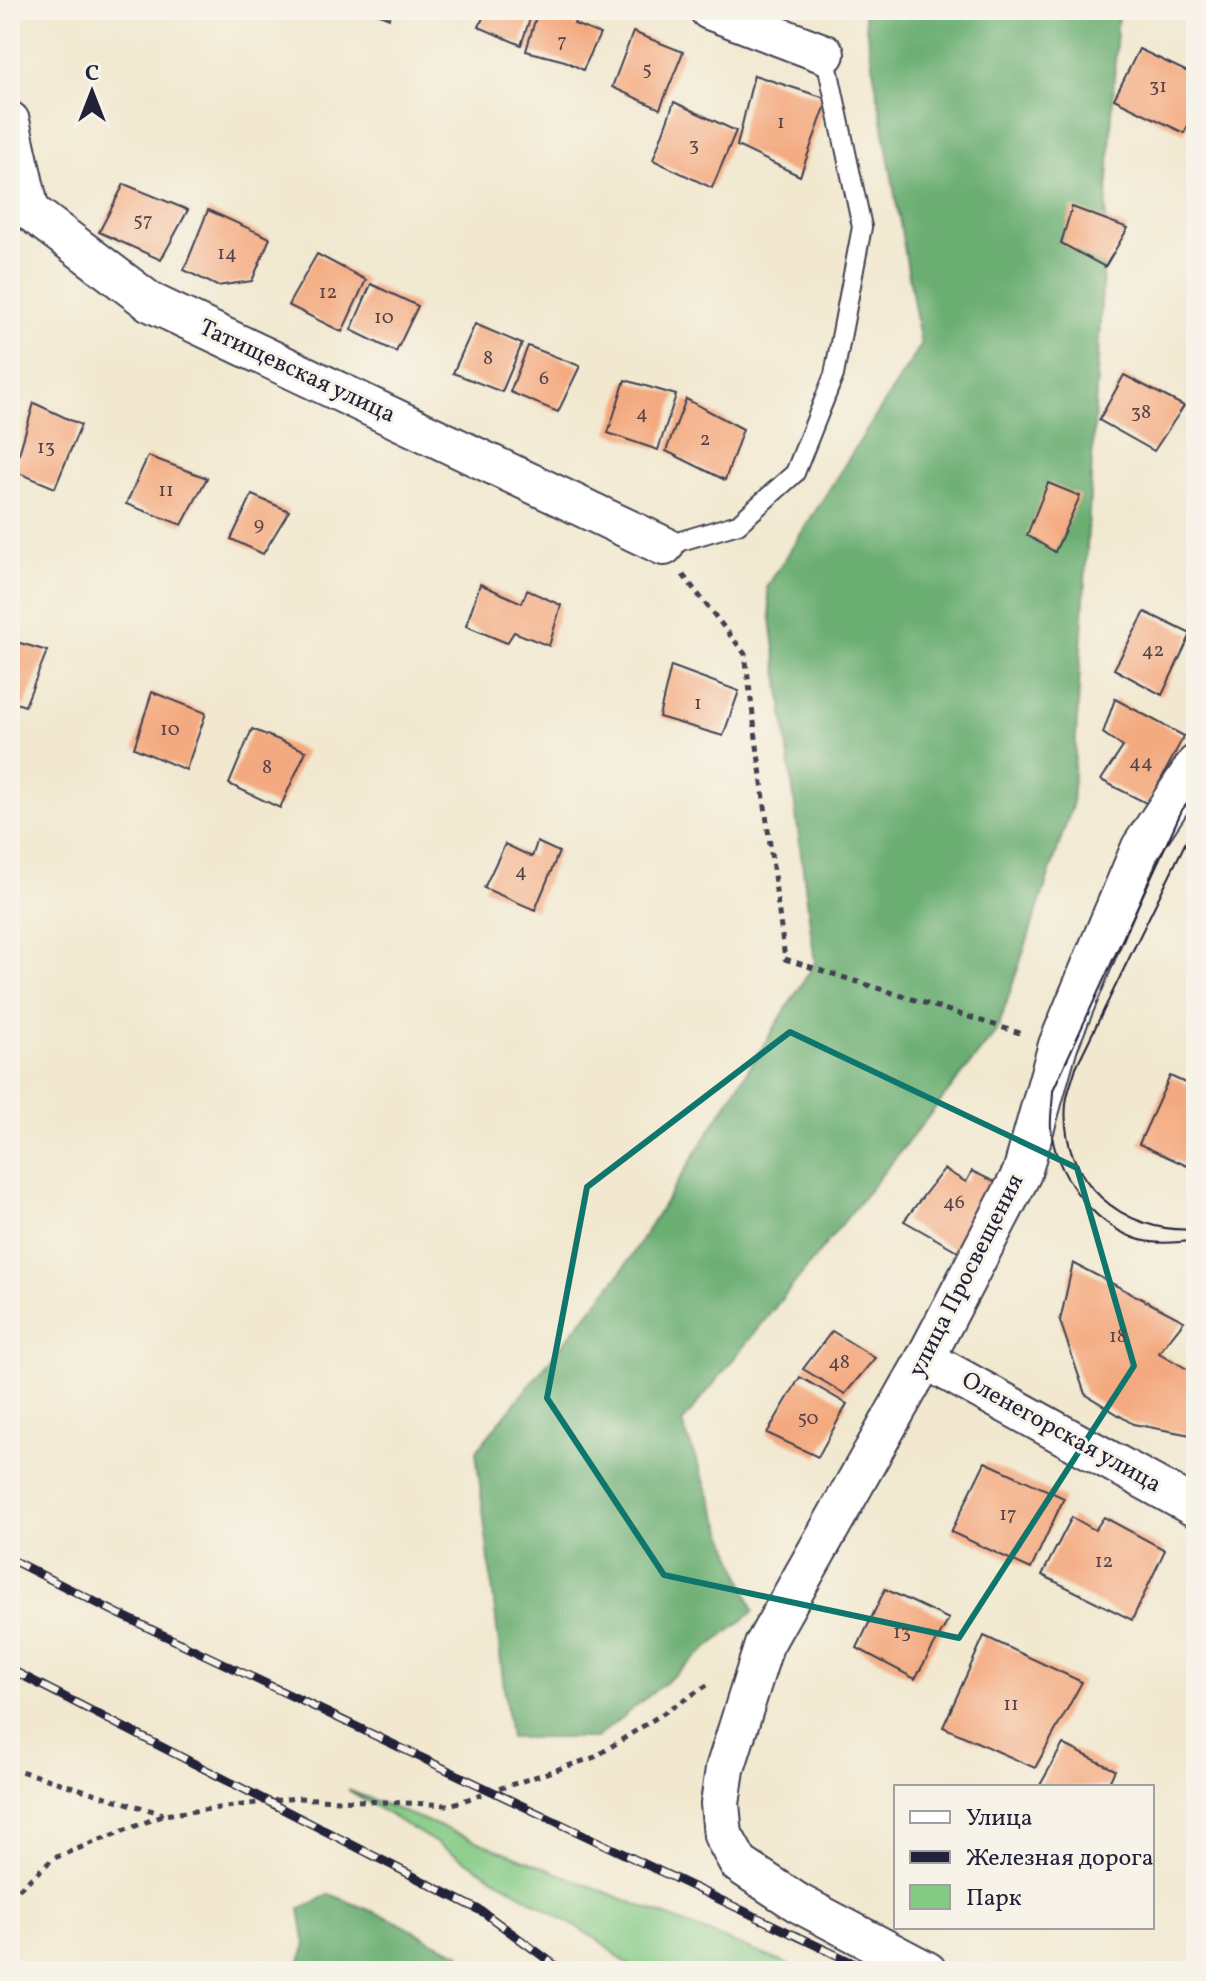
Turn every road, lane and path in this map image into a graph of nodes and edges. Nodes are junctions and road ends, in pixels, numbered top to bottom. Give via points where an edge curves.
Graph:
1 (709, 10) edge
2 (825, 54) joint
3 (10, 121) edge
4 (664, 546) junction
5 (1196, 764) edge
6 (1058, 1045) junction
7 (925, 1359) junction
8 (1196, 1508) edge
9 (717, 1679) dead end
10 (10, 1768) edge
11 (164, 1815) junction
12 (10, 1897) edge
13 (927, 1971) edge

1 - 2 street
2 - 4 lane via 862,227 834,375 795,473 738,524
3 - 4 street, Татищевская улица via 30,211 150,302
4 - 6 path via 745,654 785,959
5 - 6 street, улица Просвещения via 1141,847
6 - 7 street, улица Просвещения via 1022,1173
7 - 8 street, Оленегорская улица
7 - 13 street, улица Просвещения via 764,1645 725,1769 720,1804 723,1835 739,1864 798,1903
9 - 11 path via 595,1757 450,1805 296,1798
10 - 11 path
11 - 12 path via 54,1858

